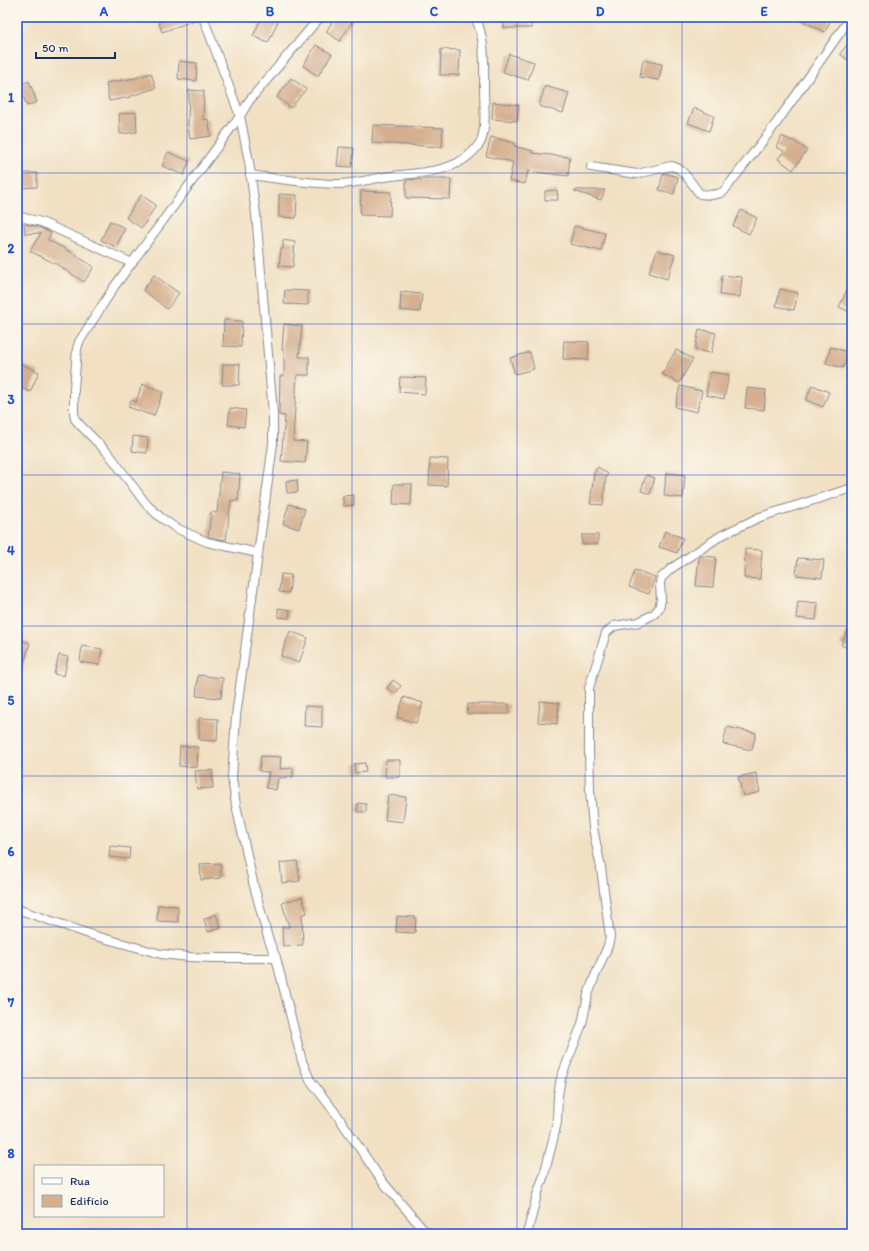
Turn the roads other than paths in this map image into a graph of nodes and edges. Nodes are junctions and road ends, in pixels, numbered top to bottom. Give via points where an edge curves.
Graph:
1 (203, 17) edge
2 (320, 17) edge
3 (475, 17) edge
4 (851, 17) edge
5 (240, 116) junction
6 (591, 167) dead end
7 (250, 175) junction
8 (17, 216) edge
9 (132, 263) junction
10 (852, 488) edge
11 (258, 553) junction
12 (17, 910) edge
13 (276, 958) junction
14 (428, 1234) edge
15 (528, 1234) edge

1 - 5 street
2 - 5 street via 249,101
3 - 7 street via 482,35 484,114 482,138 470,154 448,168 433,172 342,184
4 - 6 street via 775,125 720,194 700,194 674,166 639,174
5 - 7 street
5 - 9 street
7 - 11 street via 257,221 274,444
8 - 9 street via 41,222
9 - 11 street via 78,344 74,389 75,419 109,454 146,504 160,518 207,542
10 - 15 street via 760,517 722,535 661,578 661,600 654,614 639,622 614,626 606,633 589,688 589,766 593,828 610,937 588,995 582,1024 561,1078 552,1144 536,1194
11 - 13 street via 236,716 232,778 253,882
12 - 13 street via 92,935 162,954 214,958
13 - 14 street via 298,1050 310,1080 382,1181

